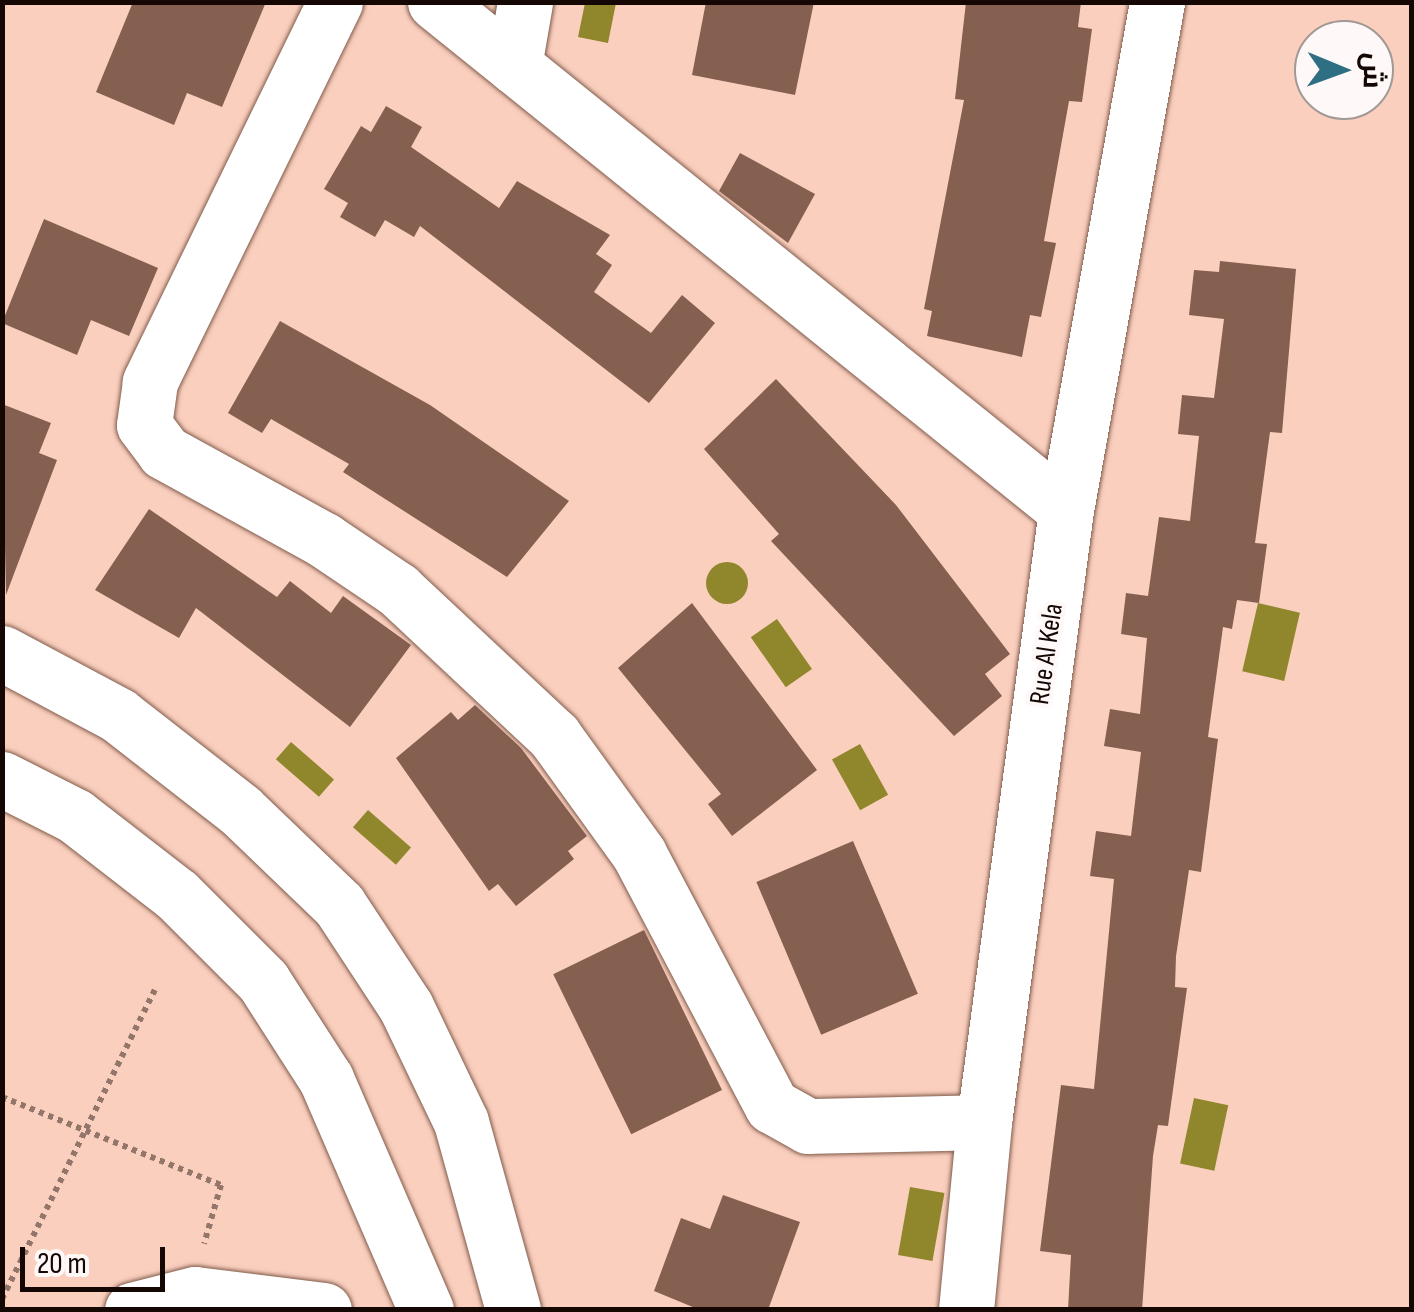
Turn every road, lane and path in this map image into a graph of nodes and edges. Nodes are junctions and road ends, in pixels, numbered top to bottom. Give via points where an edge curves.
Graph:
1 (335, 2) edge
2 (435, 2) edge
3 (525, 2) edge
4 (1157, 2) edge
5 (514, 66) junction
6 (1066, 510) junction
7 (2, 654) edge
8 (2, 780) edge
9 (155, 990) dead end
10 (2, 1097) edge
11 (984, 1122) junction
12 (81, 1129) junction
13 (221, 1185) dead end
14 (2, 1299) edge
15 (132, 1310) edge
16 (324, 1310) edge
17 (426, 1310) edge
18 (514, 1310) edge
19 (966, 1310) edge

1 - 11 street via 150,382 144,425 164,452 324,540 398,590 554,736 640,854 772,1106 808,1126
2 - 5 street
3 - 5 street
4 - 6 street, Rue Al Kela
5 - 6 street
6 - 11 street, Rue Al Kela
7 - 18 street via 118,715 240,810 339,905 406,1007 461,1122
8 - 17 street via 104,839 176,895 263,981 326,1079
9 - 12 path
10 - 12 path
11 - 19 street, Rue Al Kela
12 - 13 path
12 - 14 path
15 - 16 street via 195,1294

